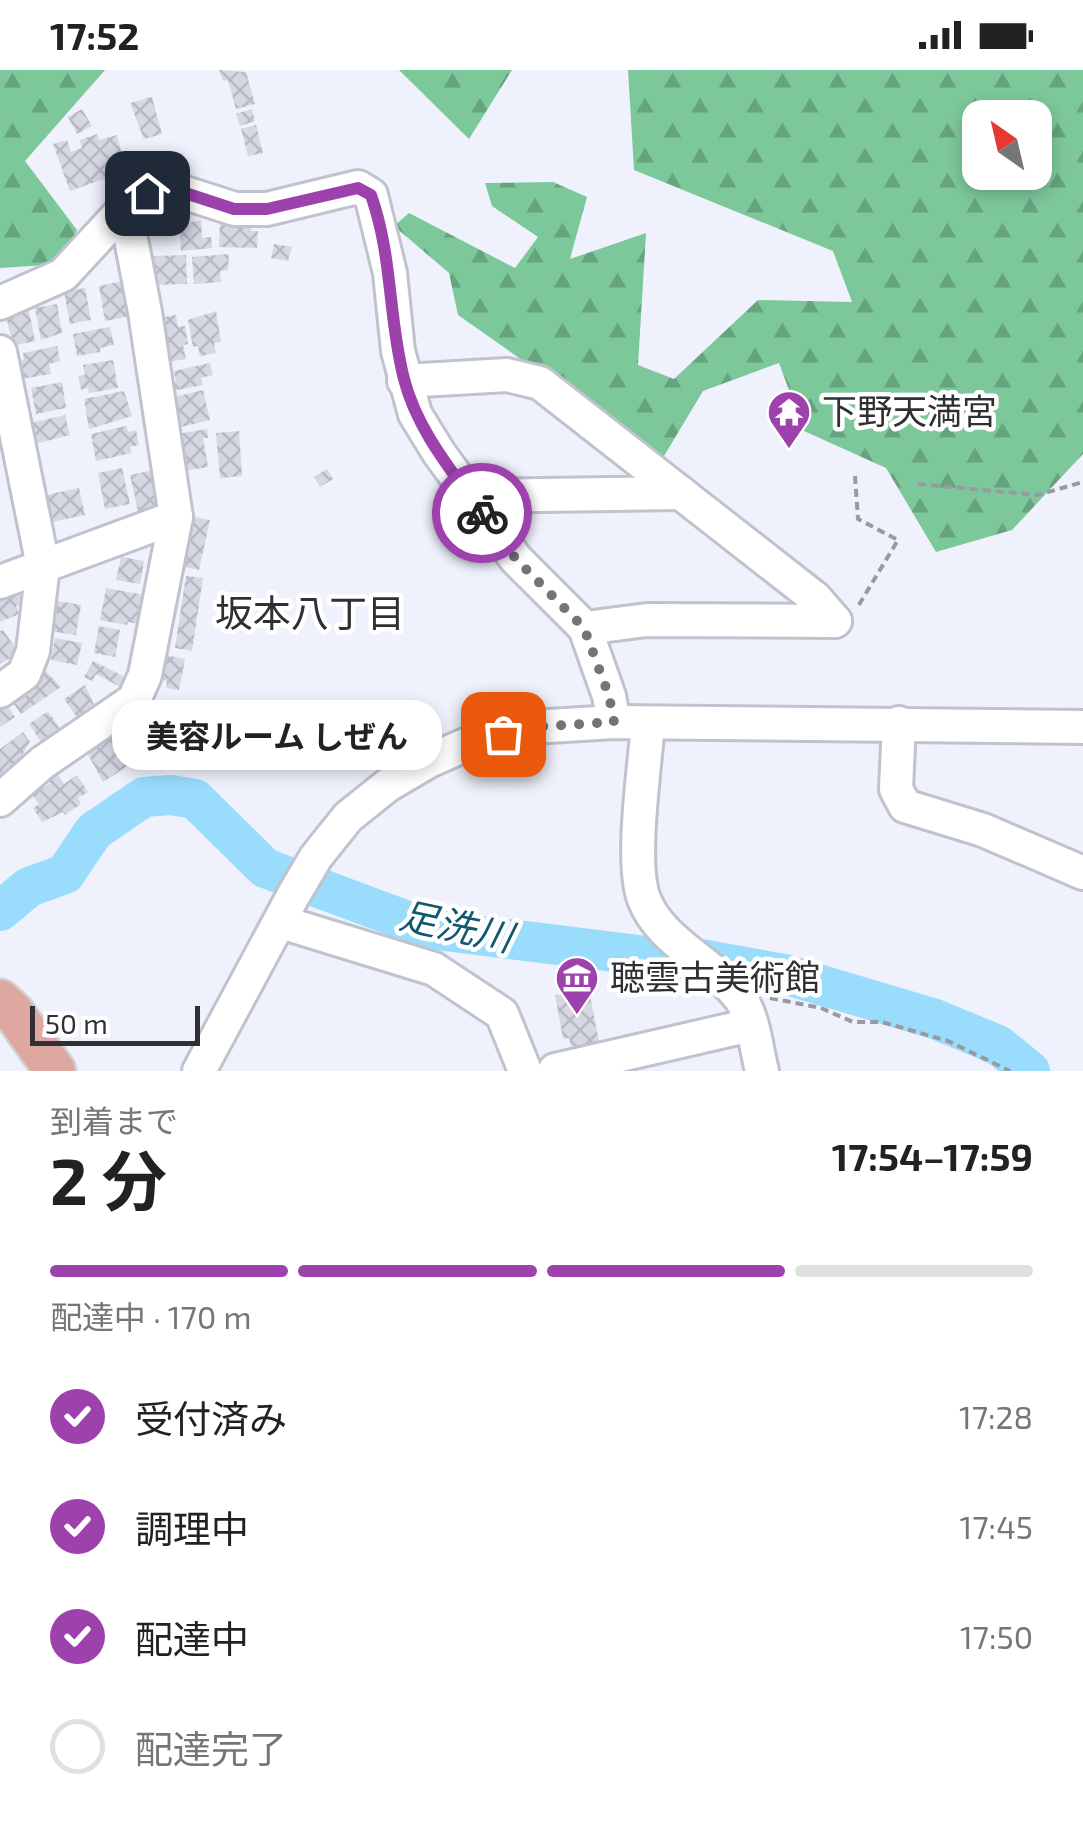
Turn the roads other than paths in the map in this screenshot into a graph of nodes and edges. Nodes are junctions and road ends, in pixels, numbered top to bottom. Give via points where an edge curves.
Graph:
1 (125, 208) junction
2 (0, 303) edge
3 (0, 352) edge
4 (404, 381) junction
5 (681, 493) junction
6 (470, 496) junction
7 (176, 517) junction
8 (42, 566) junction
9 (0, 582) edge
10 (584, 628) junction
11 (0, 691) edge
12 (614, 722) junction
13 (648, 723) junction
14 (899, 723) junction
15 (1083, 726) edge
16 (0, 800) edge
17 (1083, 874) edge
18 (287, 909) junction
19 (0, 1000) edge
20 (746, 1012) junction
21 (667, 1058) edge
22 (555, 1070) edge
23 (54, 1071) edge
24 (200, 1071) edge
25 (525, 1071) edge
26 (762, 1071) edge

1 - 2 street via 63,275
1 - 4 street via 147,193 179,191 234,209 267,209 358,188 371,195 390,272
1 - 7 street
3 - 8 street
4 - 5 street via 506,375 540,383
4 - 6 street via 416,414
5 - 6 street
5 - 10 street via 835,621 648,620
6 - 10 street via 516,559
7 - 8 street
7 - 16 street via 145,675 134,700
8 - 9 street
8 - 11 street via 33,651 24,674
10 - 12 street
12 - 13 street
12 - 18 street via 533,727 474,741 429,761 348,817
13 - 14 street
13 - 20 street via 637,869 644,900 660,926
14 - 15 street
14 - 17 street via 896,790 906,806 983,830
18 - 24 street
18 - 25 street via 434,969 502,1014
19 - 23 main road
20 - 21 street
20 - 26 street
21 - 22 street

